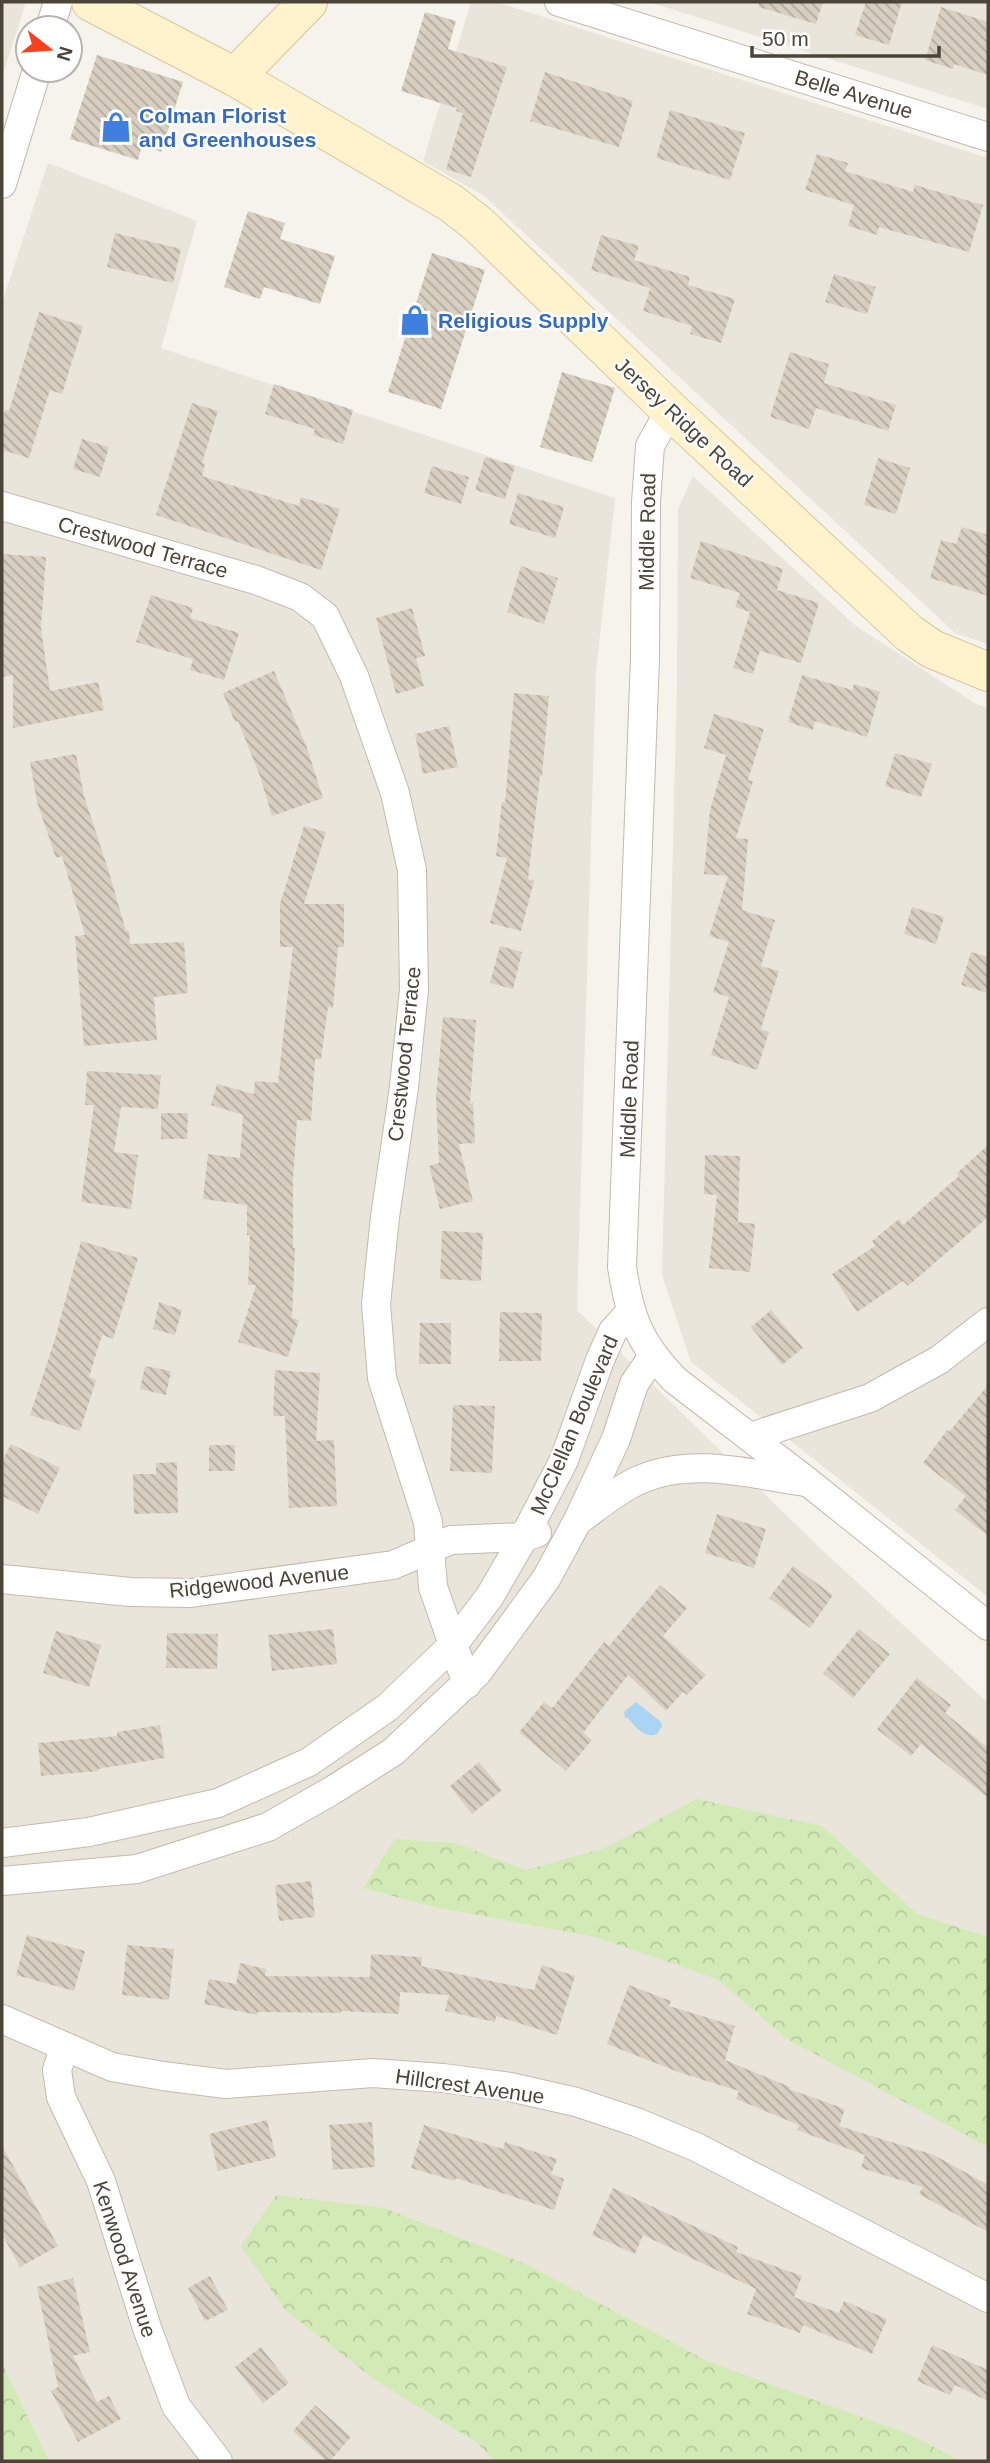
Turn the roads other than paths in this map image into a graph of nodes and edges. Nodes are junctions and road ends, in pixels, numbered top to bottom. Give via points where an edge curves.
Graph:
1 (91, 2) edge
2 (308, 2) edge
3 (559, 2) edge
4 (235, 78) junction
5 (33, 84) edge
6 (988, 137) edge
7 (2, 184) edge
8 (670, 410) junction
9 (2, 506) edge
10 (988, 672) edge
11 (631, 1311) junction
12 (988, 1322) edge
13 (653, 1356) junction
14 (750, 1437) junction
15 (808, 1482) junction
16 (578, 1521) junction
17 (524, 1537) junction
18 (430, 1549) junction
19 (2, 1579) edge
20 (988, 1626) edge
21 (453, 1645) junction
22 (467, 1684) junction
23 (2, 1843) edge
24 (2, 1881) edge
25 (2, 2019) edge
26 (64, 2048) junction
27 (988, 2298) edge
28 (218, 2461) edge

1 - 4 street, Jersey Ridge Road
2 - 4 street
3 - 6 street, Belle Avenue
4 - 8 street, Jersey Ridge Road via 451,203
5 - 7 street
8 - 10 street, Jersey Ridge Road via 909,633 932,649
8 - 11 street, Middle Road via 650,446 646,502 645,658 622,1267
9 - 18 street, Crestwood Terrace via 300,597 326,616 354,676 395,793 412,870 414,989 376,1304 382,1378 428,1522
11 - 13 street, Middle Road
11 - 17 street, McClellan Boulevard via 613,1331 564,1460
12 - 14 street via 939,1360 870,1398
13 - 14 street, Middle Road via 675,1380
13 - 16 street, McClellan Boulevard via 634,1384 616,1439
14 - 15 street, Middle Road
15 - 16 street, McClellan Boulevard via 699,1467 668,1470 636,1481
15 - 20 street, Middle Road
16 - 17 street, Ridgewood Avenue
16 - 22 street, McClellan Boulevard via 546,1579
17 - 18 street, Ridgewood Avenue via 451,1540
17 - 21 street, McClellan Boulevard via 490,1596
18 - 19 street, Ridgewood Avenue via 393,1565 191,1593
18 - 21 street via 433,1587
21 - 22 street
21 - 23 street, McClellan Boulevard via 388,1707 309,1762 218,1803 89,1832
22 - 24 street, McClellan Boulevard via 393,1752 268,1827 137,1869
25 - 26 street, Hillcrest Avenue
26 - 27 street, Hillcrest Avenue via 112,2067 226,2084 373,2073 510,2087 576,2102 695,2147
26 - 28 street, Kenwood Avenue via 57,2070 61,2097 101,2182 176,2406

